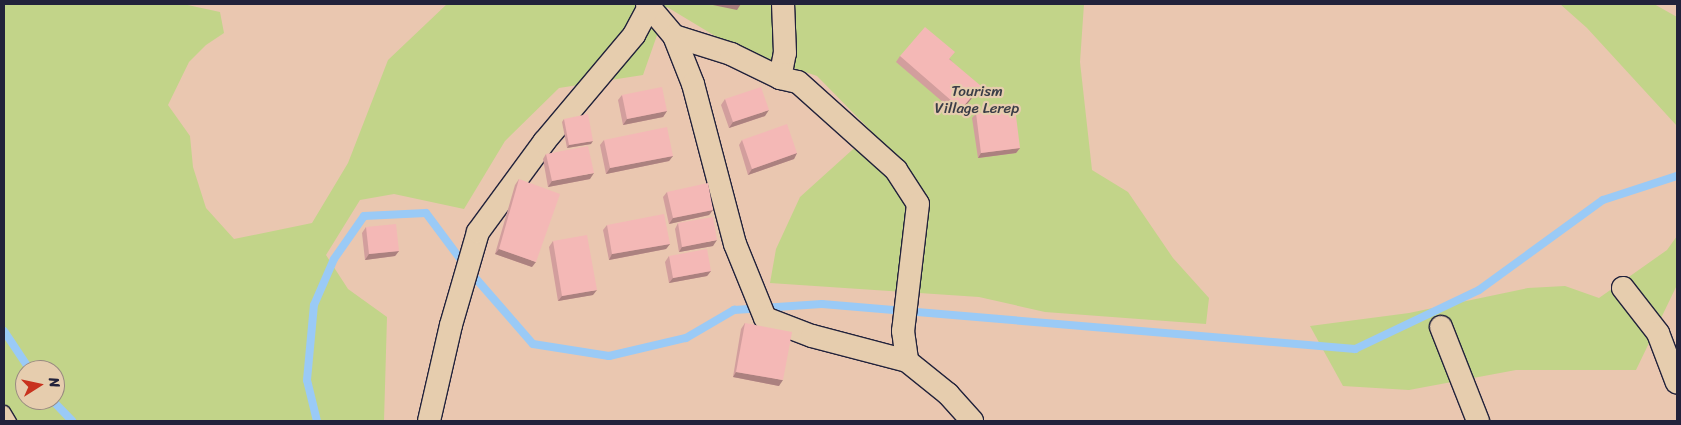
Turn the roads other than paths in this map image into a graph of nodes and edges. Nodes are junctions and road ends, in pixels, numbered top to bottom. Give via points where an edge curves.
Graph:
1 (783, 4) edge
2 (648, 5) edge
3 (674, 36) junction
4 (780, 78) junction
5 (1623, 288) dead end
6 (1441, 327) dead end
7 (907, 361) junction
8 (1677, 383) edge
9 (4, 411) edge
10 (10, 421) edge
11 (429, 421) edge
12 (972, 421) edge
13 (1478, 421) edge

1 - 4 street via 785,53
2 - 3 street
2 - 11 street via 634,35 544,142 478,232 461,285
3 - 4 street via 731,54
3 - 7 street via 693,84 735,244 761,308 812,336
4 - 7 street via 798,82 896,170 918,204 903,331
5 - 8 street via 1658,333
6 - 13 street
7 - 12 street via 948,394
9 - 10 lane

